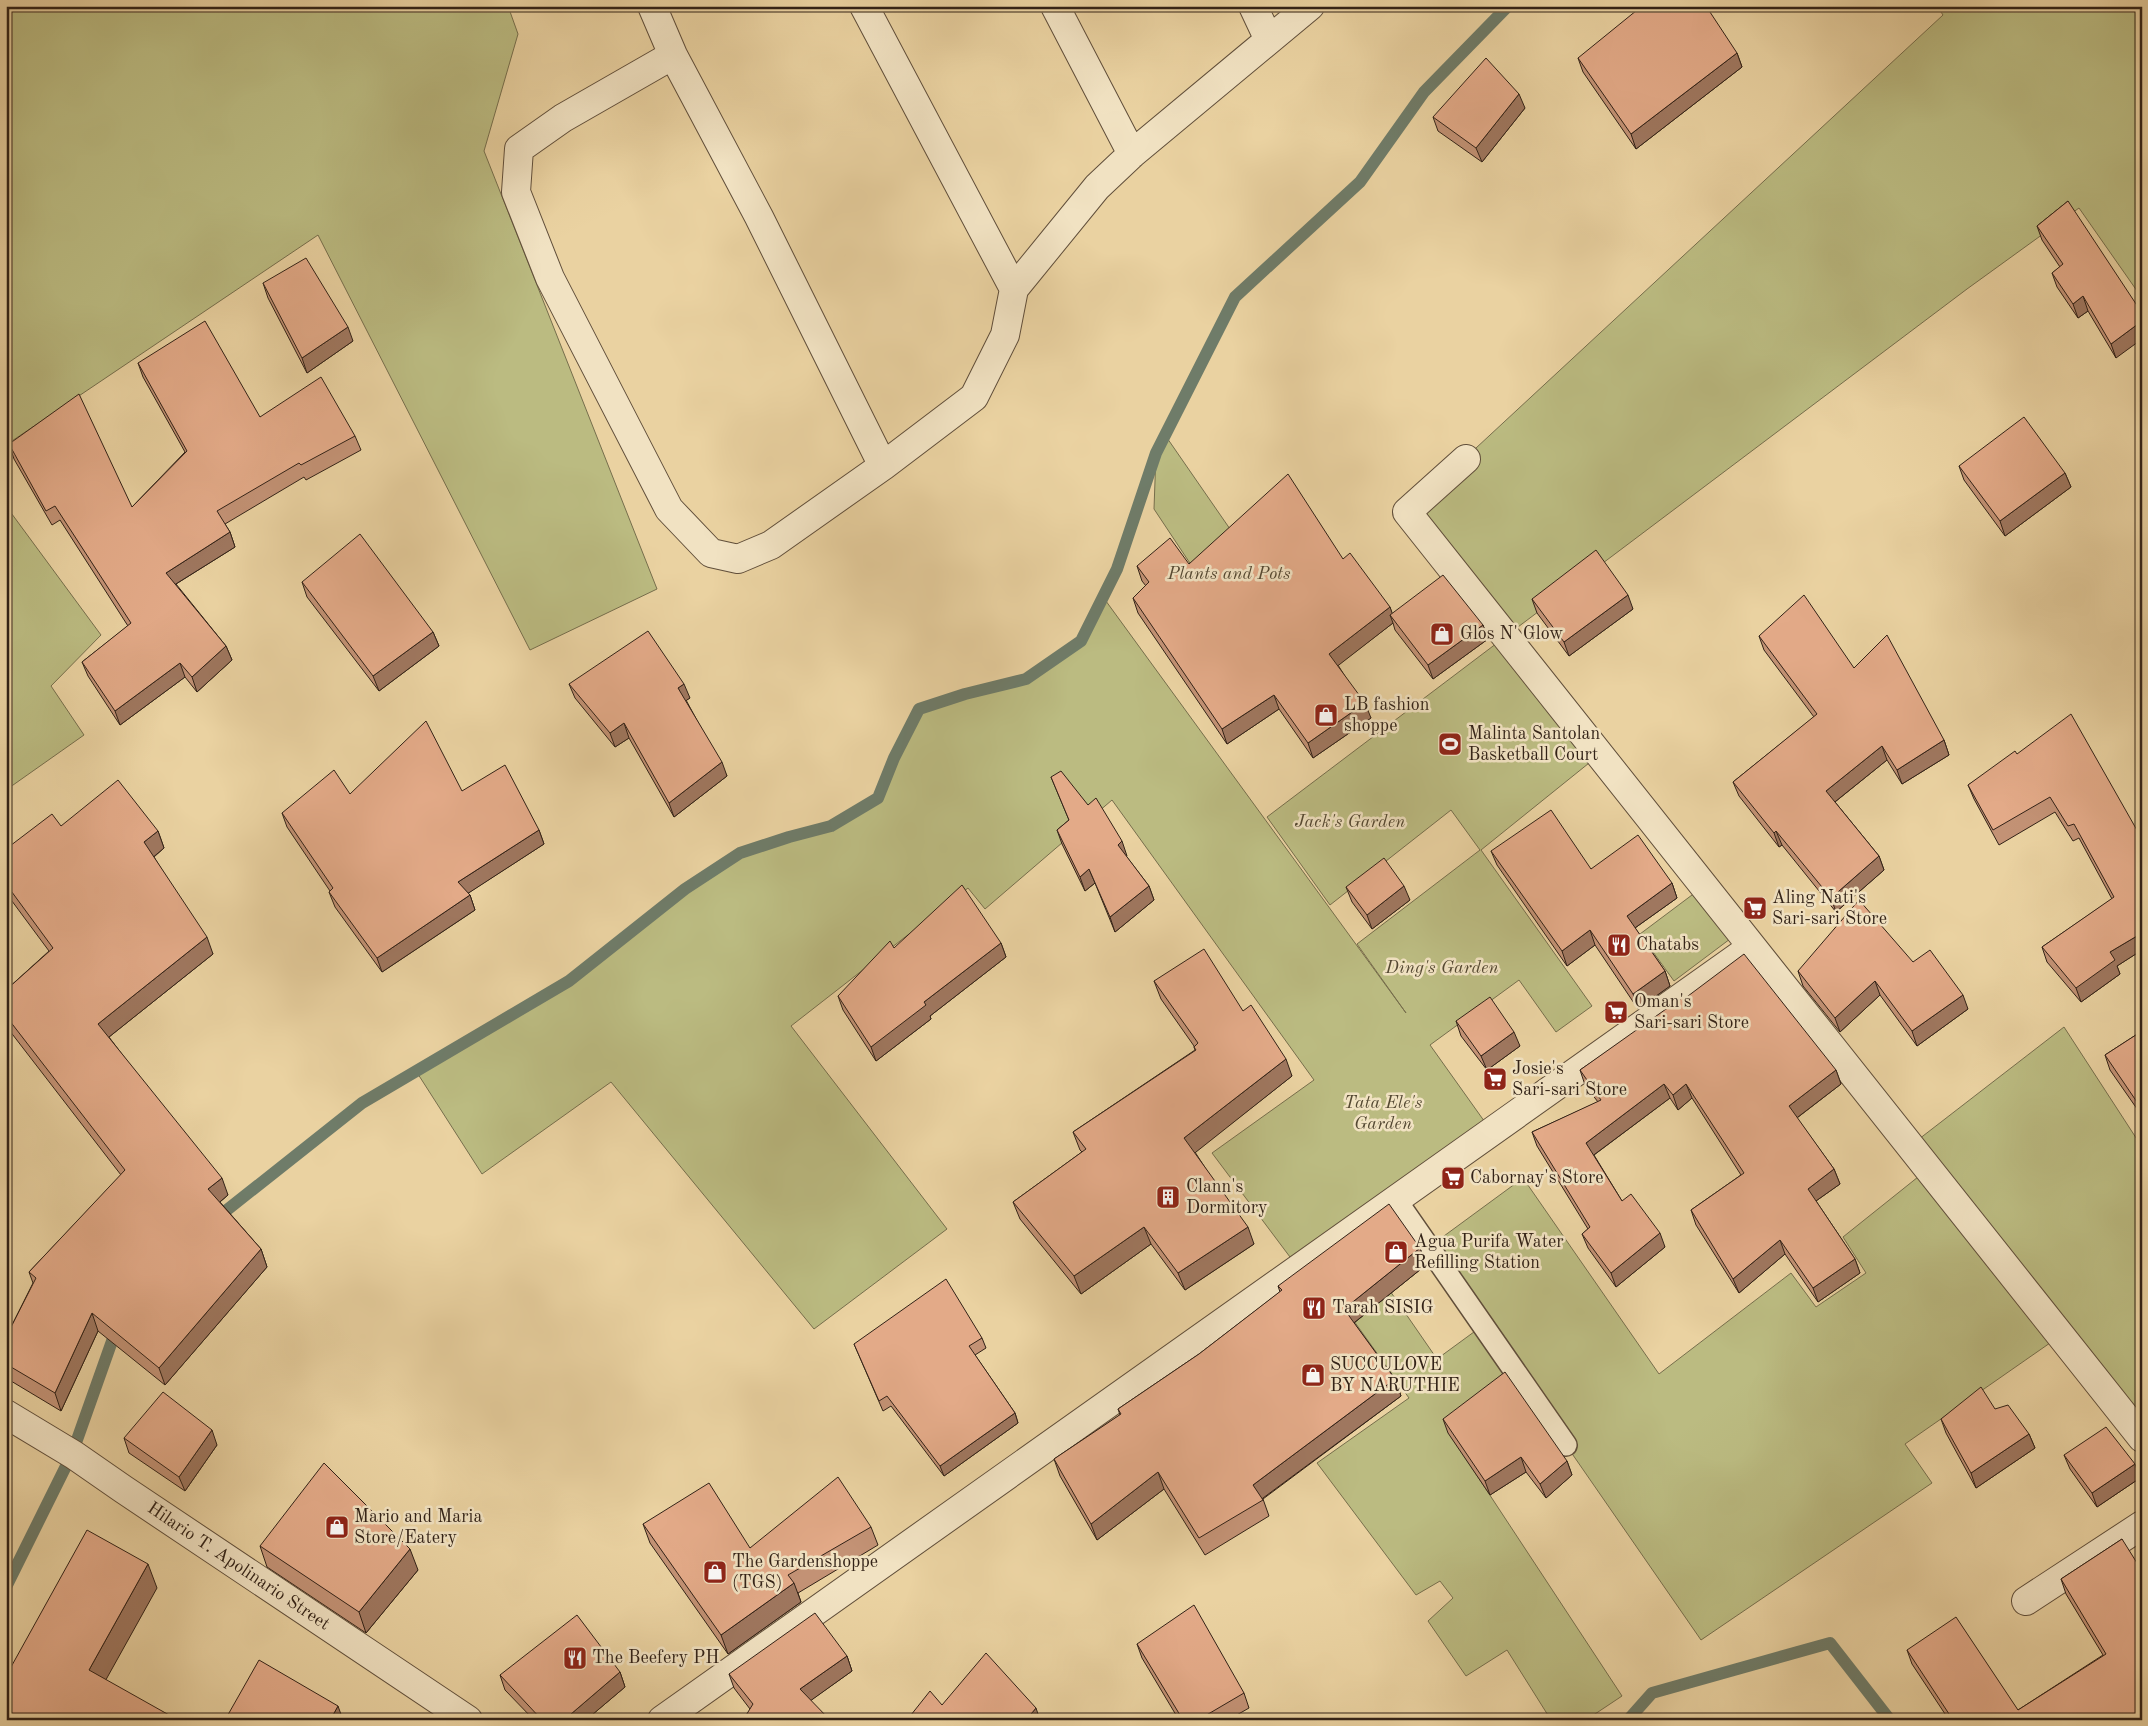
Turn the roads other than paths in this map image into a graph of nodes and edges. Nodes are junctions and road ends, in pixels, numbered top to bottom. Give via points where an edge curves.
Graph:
1 (652, 6) edge
2 (864, 6) edge
3 (1055, 6) edge
4 (1253, 6) edge
5 (1310, 6) edge
6 (1270, 40) junction
7 (673, 55) junction
8 (1132, 154) junction
9 (1014, 290) junction
10 (1466, 460) dead end
11 (884, 466) junction
12 (1752, 947) junction
13 (1396, 1200) junction
14 (6, 1414) edge
15 (2142, 1438) edge
16 (1566, 1445) dead end
17 (2142, 1525) edge
18 (2026, 1601) dead end
19 (468, 1720) edge
20 (662, 1720) edge

1 - 7 street
2 - 9 street
3 - 8 street
4 - 6 street
5 - 6 street
6 - 8 street
7 - 11 street via 759,217
7 - 11 street via 563,118 519,149 516,192 550,278 669,509 712,554 738,559 771,545
8 - 9 street via 1097,187
9 - 11 street via 1005,335 974,397
10 - 12 street via 1407,512
12 - 13 street
12 - 15 street
13 - 16 lane
13 - 20 street
14 - 19 street, Hilario T. Apolinario Street via 60,1446
17 - 18 street

